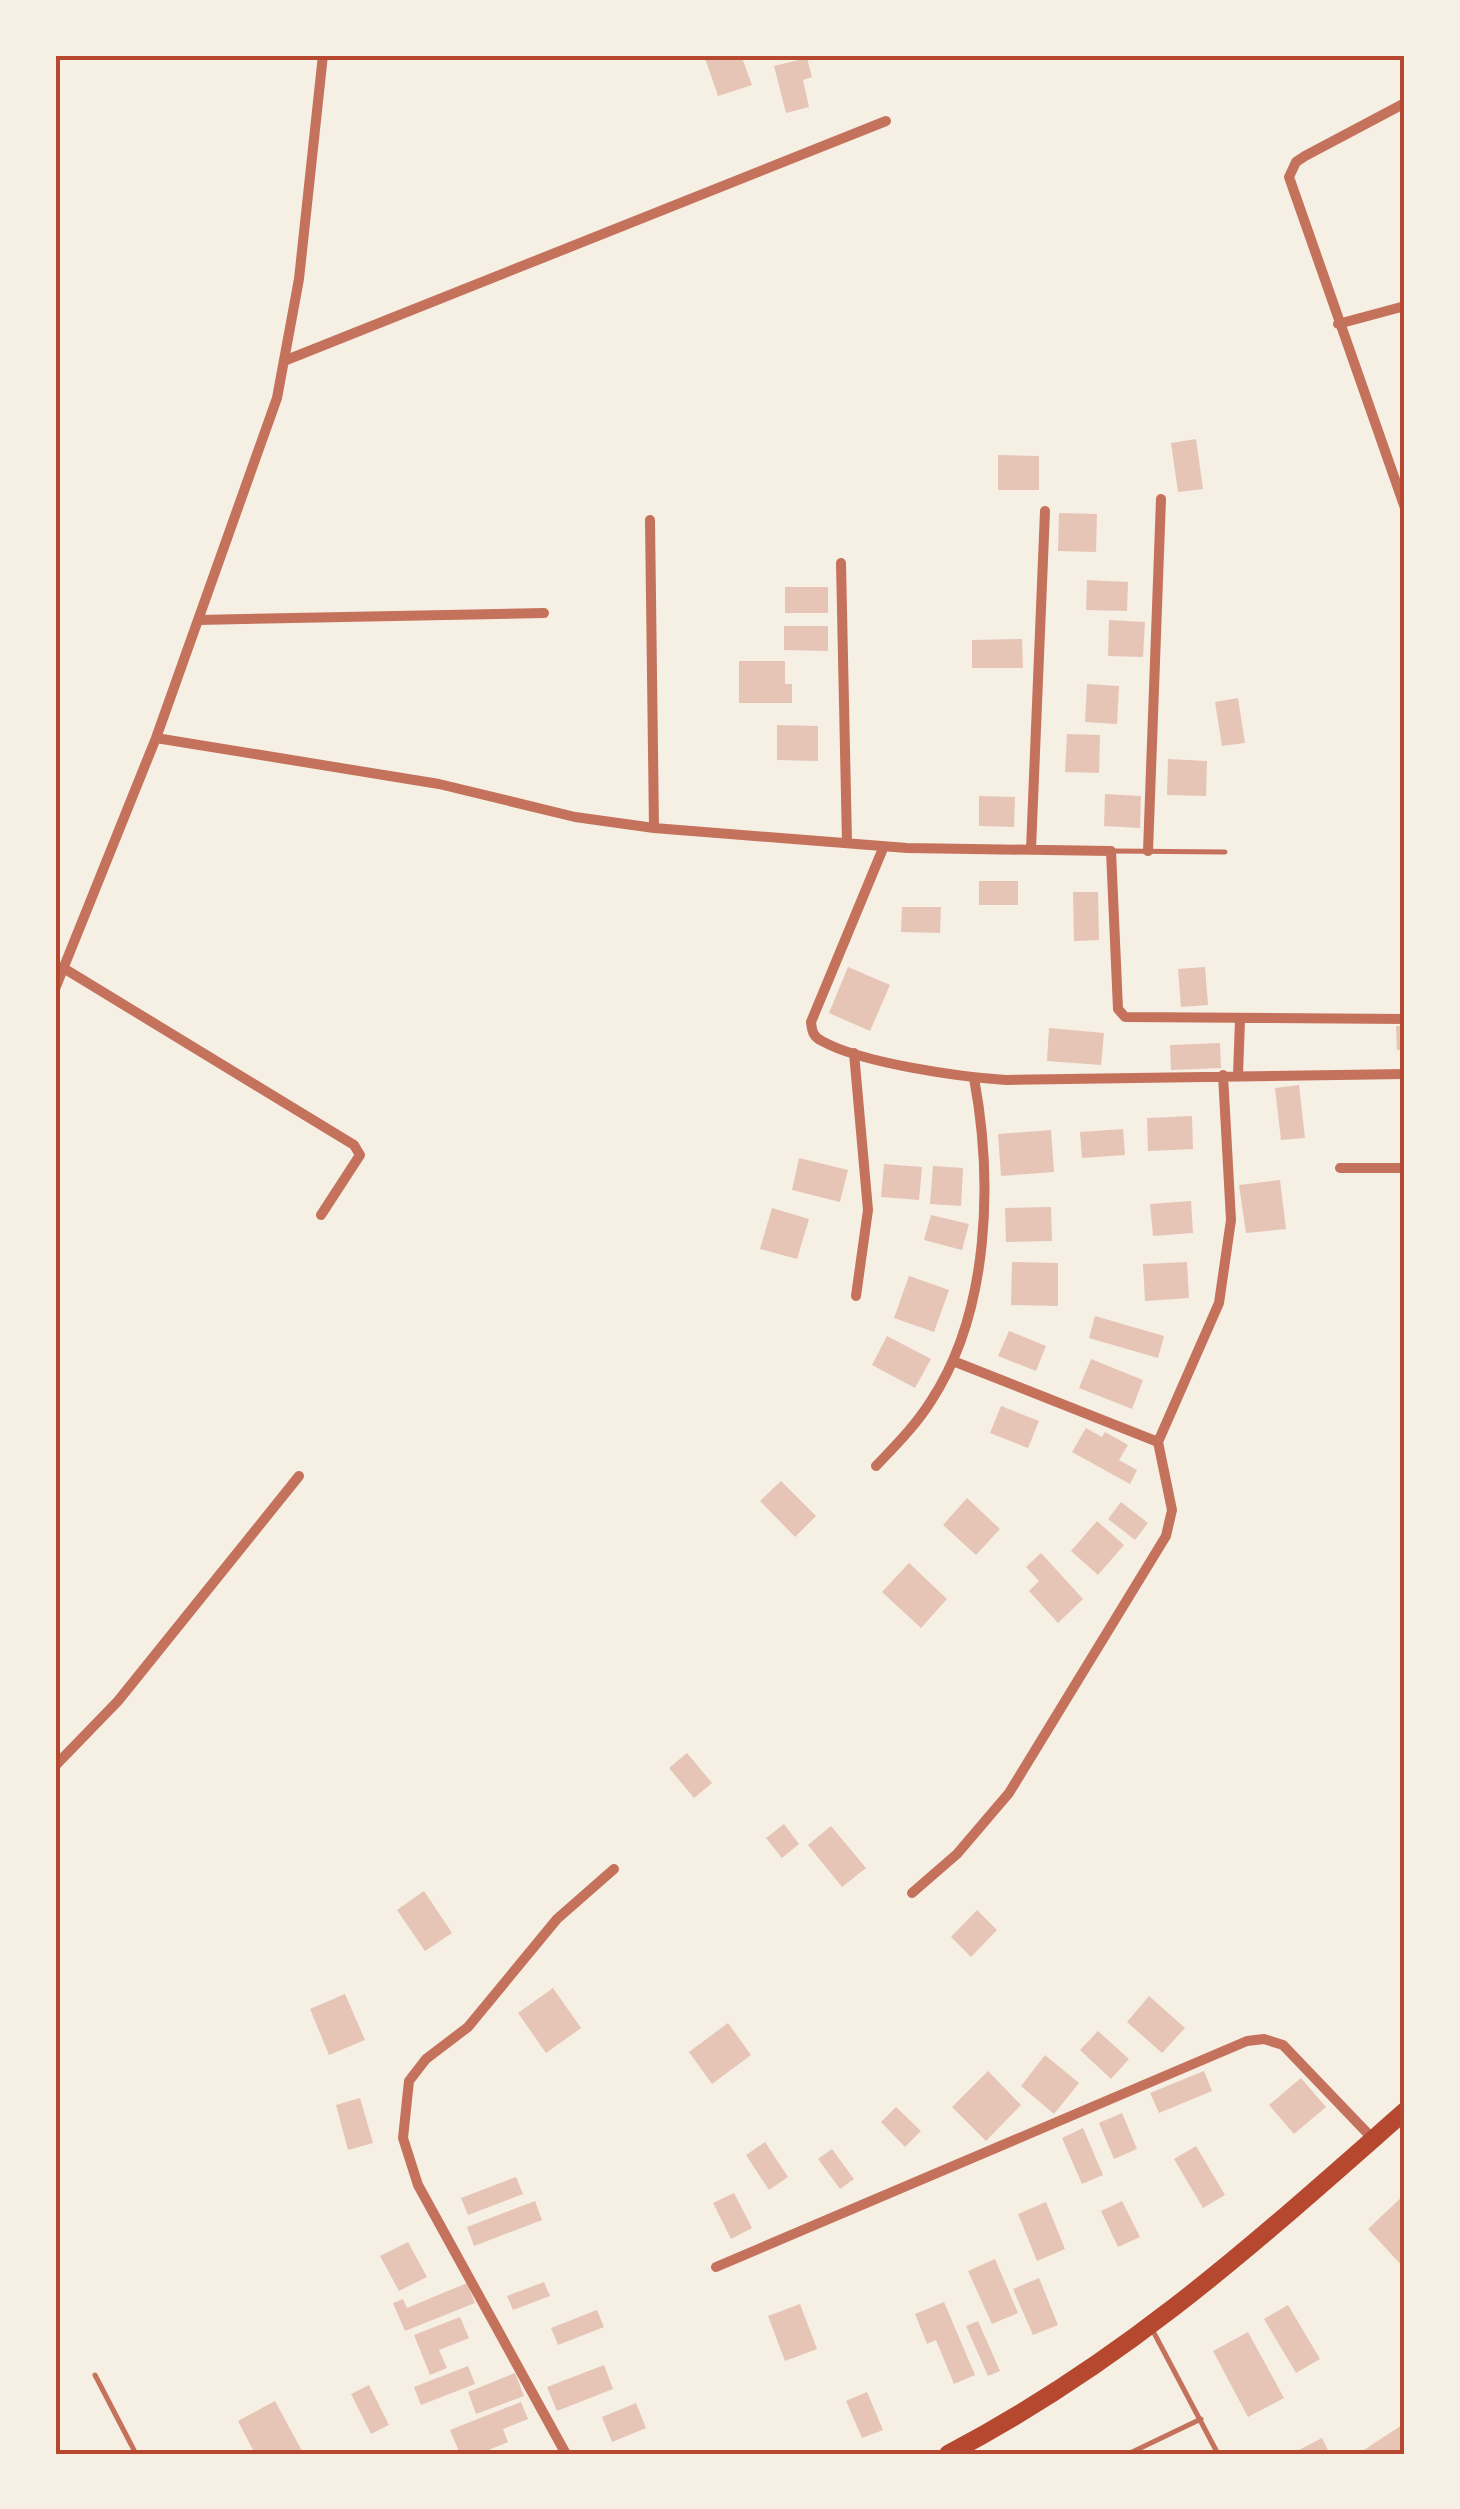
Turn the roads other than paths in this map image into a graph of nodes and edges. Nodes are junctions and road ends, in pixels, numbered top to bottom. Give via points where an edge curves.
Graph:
1 (323, 55) edge
2 (1405, 103) edge
3 (886, 121) dead end
4 (1405, 306) edge
5 (1338, 324) junction
6 (284, 360) junction
7 (1161, 499) dead end
8 (1405, 504) edge
9 (1044, 512) dead end
10 (650, 520) dead end
11 (840, 563) dead end
12 (544, 613) dead end
13 (198, 620) junction
14 (156, 738) junction
15 (654, 828) junction
16 (847, 844) junction
17 (884, 846) junction
18 (1032, 849) junction
19 (1111, 851) junction
20 (1148, 851) junction
21 (1225, 852) dead end
22 (66, 969) junction
23 (55, 989) edge
24 (1240, 1020) junction
25 (1405, 1020) edge
26 (854, 1053) junction
27 (1223, 1074) junction
28 (1238, 1074) junction
29 (1405, 1074) edge
30 (974, 1078) junction
31 (1340, 1168) dead end
32 (1405, 1168) edge
33 (321, 1216) dead end
34 (856, 1296) dead end
35 (952, 1362) junction
36 (1158, 1442) junction
37 (876, 1466) dead end
38 (299, 1476) dead end
39 (55, 1766) edge
40 (614, 1869) dead end
41 (912, 1893) dead end
42 (1405, 2110) edge
43 (1373, 2139) junction
44 (716, 2268) dead end
45 (1152, 2328) junction
46 (96, 2374) dead end
47 (1201, 2418) junction
48 (136, 2454) edge
49 (566, 2454) edge
50 (948, 2454) edge
51 (1128, 2454) edge
52 (1218, 2454) edge

1 - 6 street
2 - 5 street via 1291,169 1290,191
3 - 6 street
4 - 5 street
5 - 8 street
6 - 13 street
7 - 20 street
9 - 18 street
10 - 15 street
11 - 16 street
12 - 13 street
13 - 14 street
14 - 15 street via 439,784 575,817
14 - 22 street
15 - 16 street
16 - 17 street
17 - 18 street
17 - 26 street via 812,1022 819,1040
18 - 19 street
19 - 20 lane
19 - 24 street via 1118,1009 1136,1020
20 - 21 lane
22 - 23 street
22 - 33 street via 354,1145 356,1166
24 - 25 street
24 - 28 street
26 - 30 street
26 - 34 street via 868,1210
27 - 28 street
27 - 30 street
27 - 36 street via 1231,1220 1219,1303
28 - 29 street
30 - 35 street via 986,1169 983,1228
31 - 32 street
35 - 36 street
35 - 37 street via 914,1425
36 - 41 street via 1172,1510 1166,1536 1009,1793
38 - 39 street via 118,1701
40 - 49 street via 557,1919 468,2027 426,2059 410,2081 402,2138 418,2186
42 - 43 main road
43 - 44 street via 1284,2045 1246,2041
43 - 45 main road
45 - 47 lane
45 - 50 main road via 1017,2418
46 - 48 lane
47 - 51 lane
47 - 52 lane

